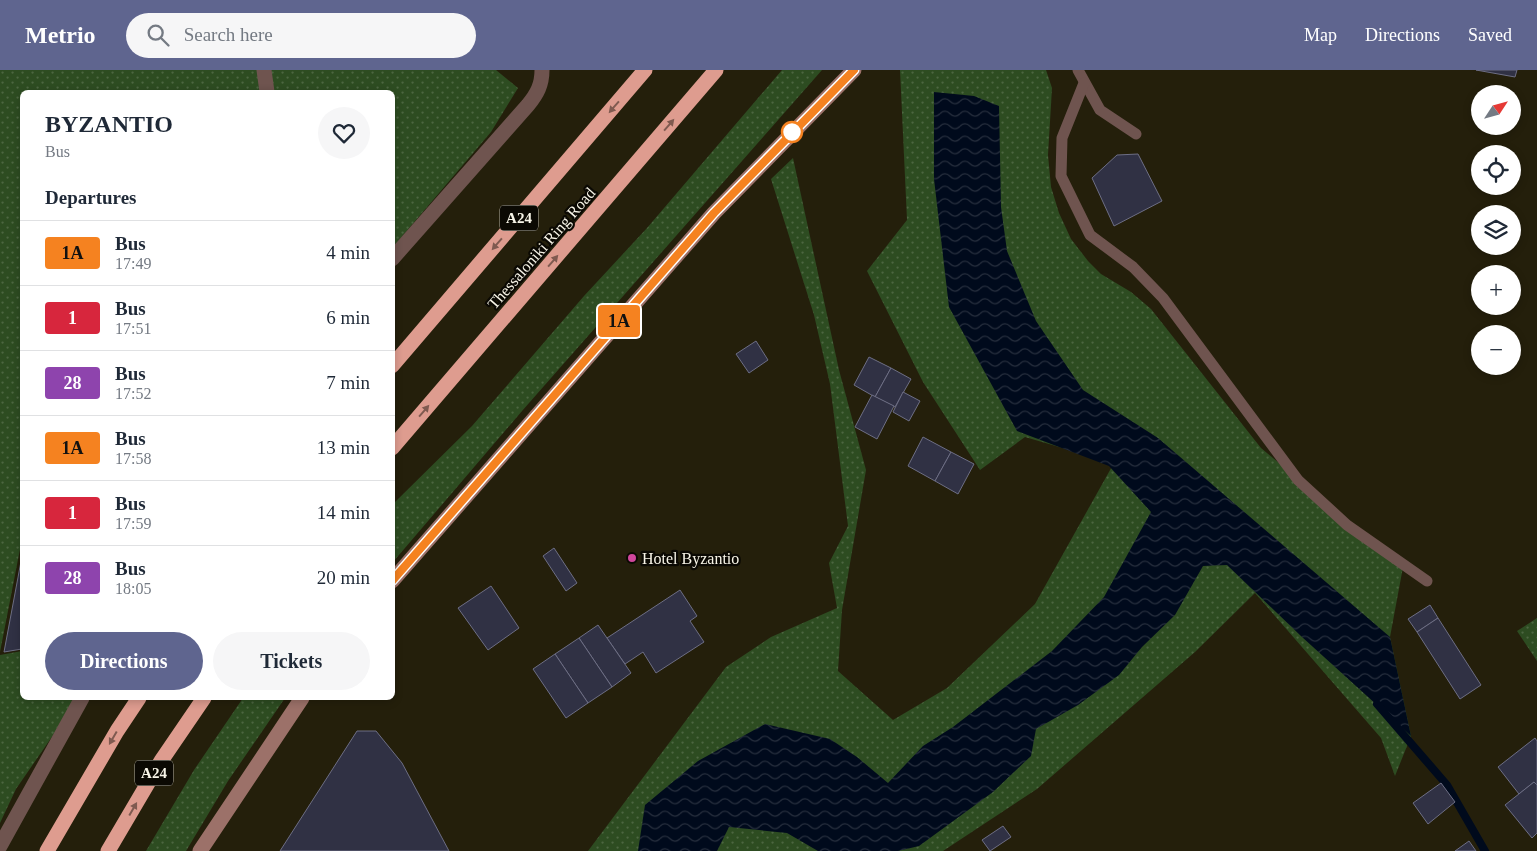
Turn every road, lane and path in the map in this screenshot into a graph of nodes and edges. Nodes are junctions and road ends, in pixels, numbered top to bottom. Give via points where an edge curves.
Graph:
1 (264, 70) edge
2 (542, 70) edge
3 (645, 70) edge
4 (716, 70) edge
5 (854, 70) edge
6 (1078, 70) edge
7 (1084, 82) junction
8 (267, 90) edge
9 (1136, 134) dead end
10 (395, 257) edge
11 (395, 362) edge
12 (395, 444) edge
13 (395, 578) edge
14 (1427, 581) dead end
15 (81, 700) edge
16 (138, 700) edge
17 (203, 700) edge
18 (301, 700) edge
19 (0, 846) edge
20 (47, 851) edge
21 (108, 851) edge
22 (200, 851) edge

1 - 8 street
2 - 10 street via 542,82 528,105
3 -> 11 highway, Α24
12 -> 4 highway, Thessaloniki Ring Road
5 - 13 street via 714,213
6 - 7 lane
7 - 9 lane via 1100,110
7 - 14 lane via 1062,138 1060,176 1090,236 1133,267 1163,298 1298,480 1347,525
15 - 19 street
16 -> 20 highway
21 -> 17 highway, Α24 via 161,761
18 - 22 street

